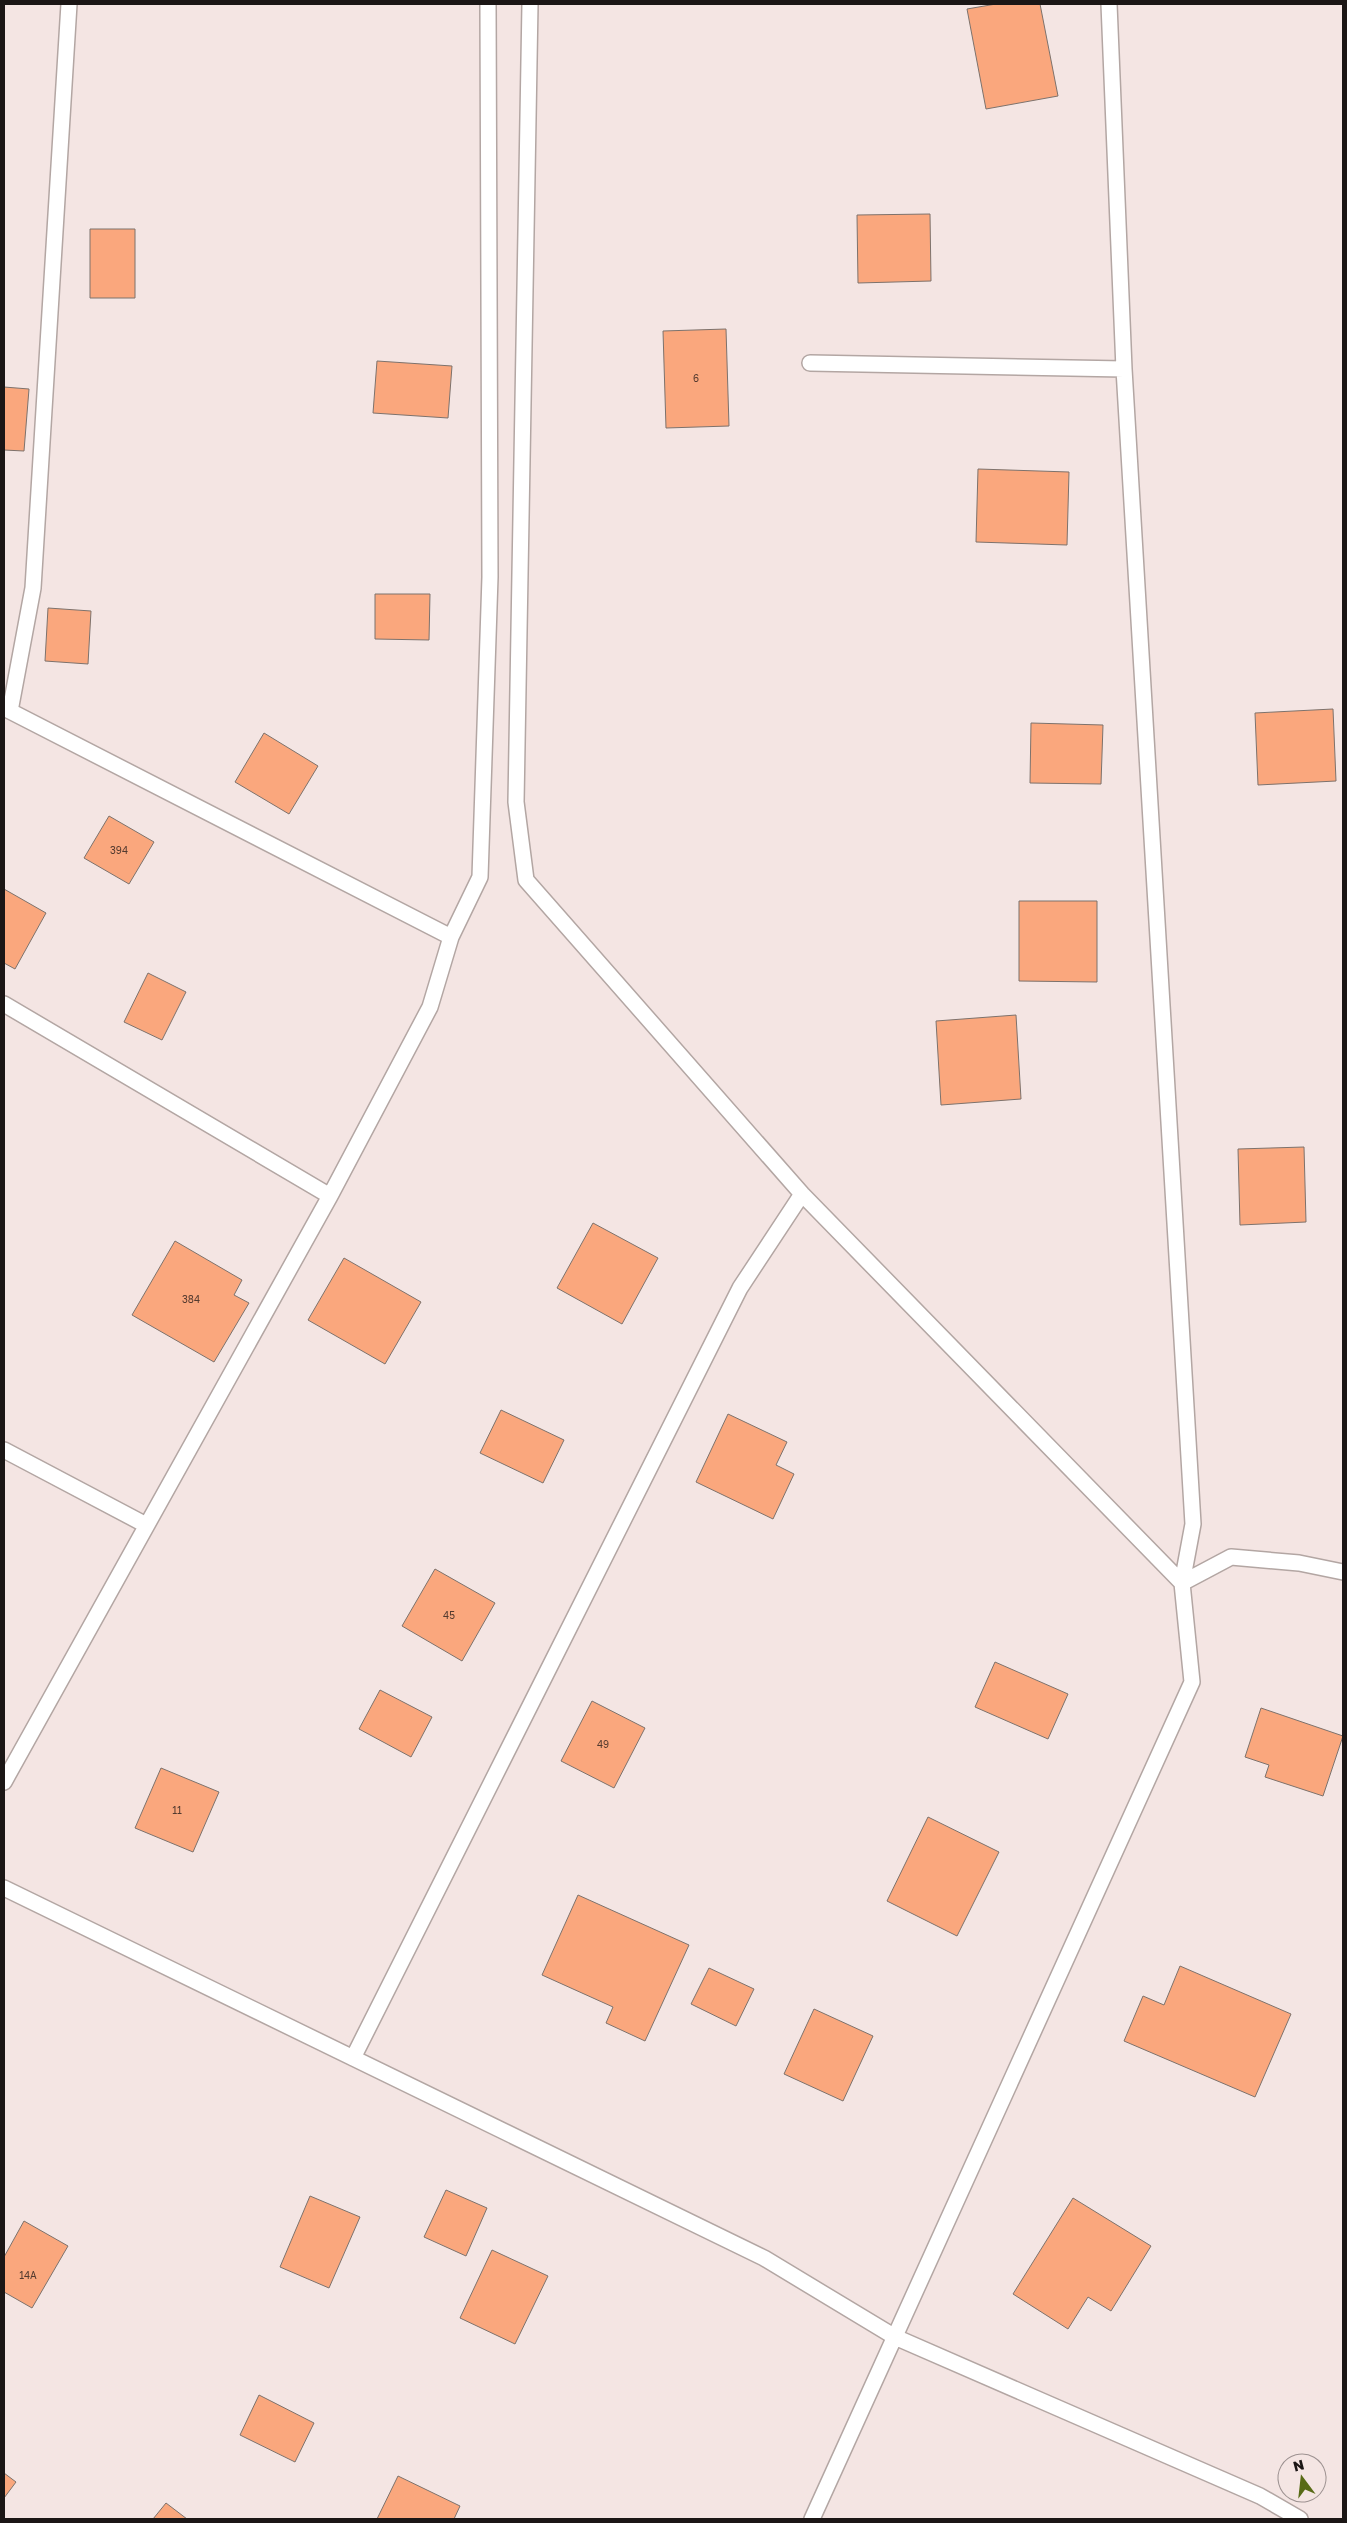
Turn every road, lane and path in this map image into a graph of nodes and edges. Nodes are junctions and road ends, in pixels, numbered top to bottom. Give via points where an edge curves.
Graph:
1 (69, 4) edge
2 (488, 4) edge
3 (530, 4) edge
4 (1109, 4) edge
5 (810, 363) dead end
6 (1124, 369) junction
7 (7, 710) edge
8 (451, 937) junction
9 (4, 1004) edge
10 (802, 1194) junction
11 (330, 1196) junction
12 (4, 1450) edge
13 (146, 1524) junction
14 (1343, 1572) edge
15 (1182, 1583) junction
16 (4, 1782) edge
17 (4, 1888) edge
18 (353, 2058) junction
19 (895, 2337) junction
20 (812, 2519) edge
21 (1300, 2519) edge

1 - 7 lane via 33,588
2 - 8 lane via 490,577 480,877
3 - 10 lane via 516,802 526,880
4 - 6 lane
5 - 6 lane
6 - 15 lane via 1194,1524
7 - 8 lane
8 - 11 lane via 430,1007
9 - 11 lane
10 - 15 lane
10 - 18 lane via 740,1288
11 - 13 lane
12 - 13 lane
13 - 16 lane
14 - 15 lane via 1300,1563 1231,1557
15 - 19 lane via 1192,1682
17 - 18 lane
18 - 19 lane via 764,2258
19 - 20 lane
19 - 21 lane via 1260,2496

